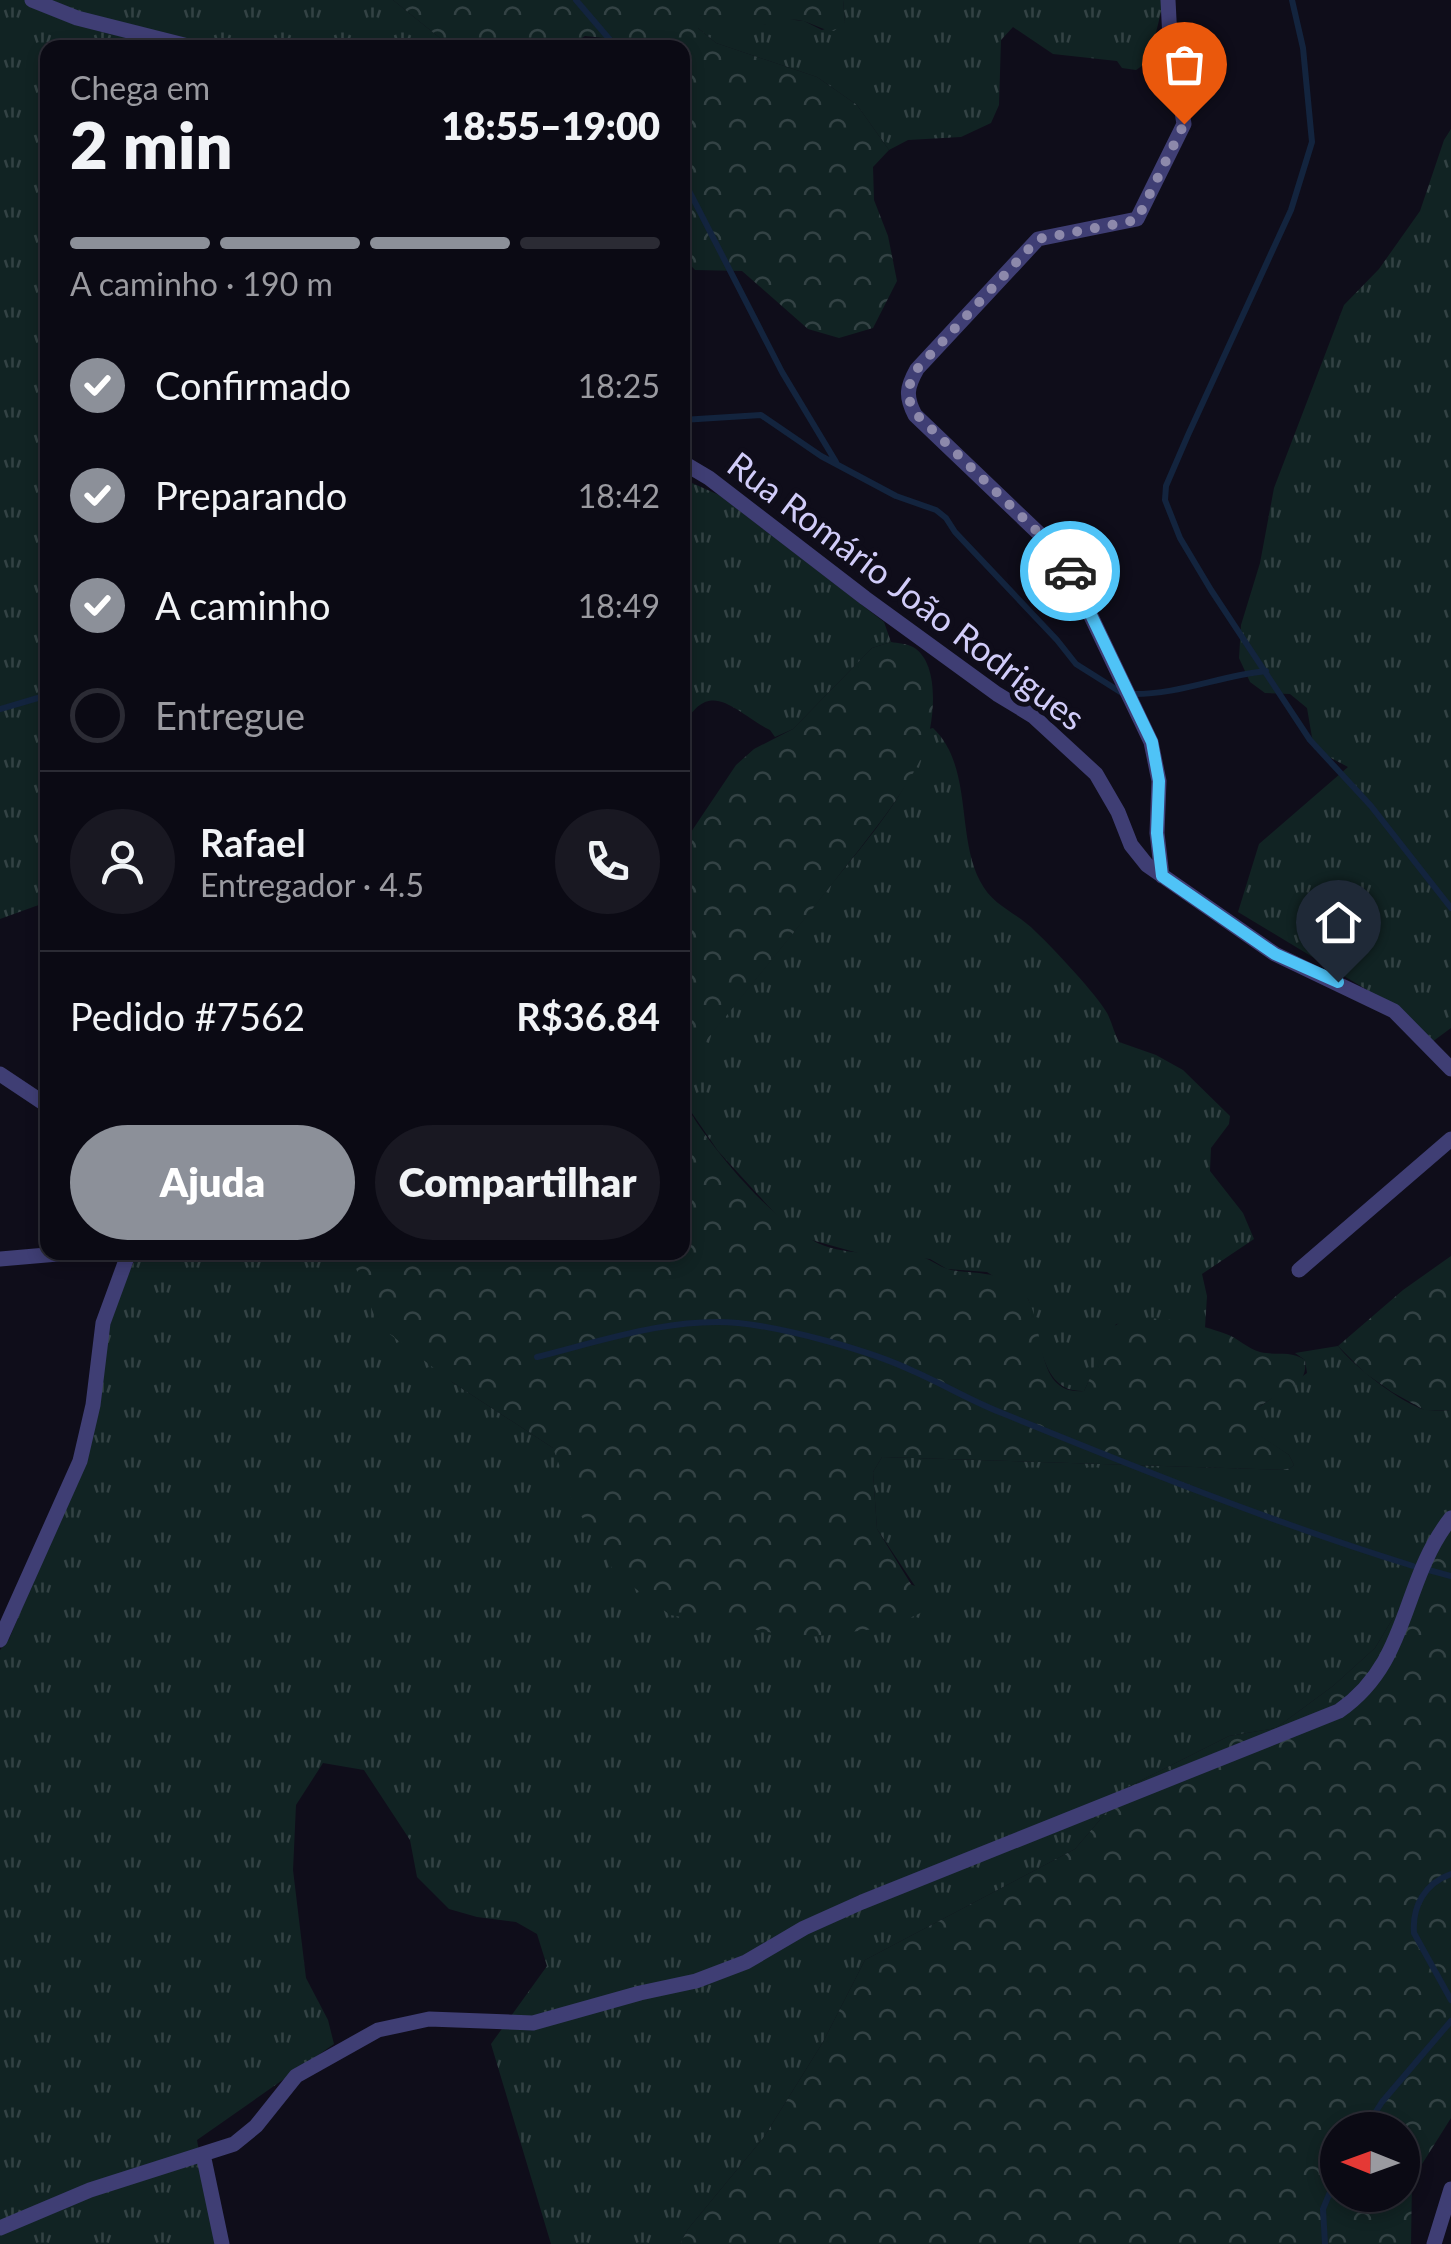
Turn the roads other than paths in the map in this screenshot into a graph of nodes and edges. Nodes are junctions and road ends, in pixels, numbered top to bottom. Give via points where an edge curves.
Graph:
1 (32, 0) edge
2 (1168, 0) edge
3 (164, 40) edge
4 (690, 467) edge
5 (1162, 876) junction
6 (1451, 1069) edge
7 (0, 1074) edge
8 (40, 1101) edge
9 (1451, 1139) edge
10 (40, 1256) edge
11 (0, 1259) edge
12 (126, 1260) edge
13 (1299, 1270) dead end
14 (1451, 1518) edge
15 (0, 1640) edge
16 (203, 2154) junction
17 (1451, 2189) edge
18 (0, 2228) edge
19 (222, 2244) edge
20 (1434, 2244) edge

1 - 3 street
2 - 5 street via 1184,124 1137,220 1038,239 917,369 907,400 1069,570 1152,742
4 - 5 street, Rua Romário João Rodrigues via 1033,716 1096,774 1138,856
5 - 6 street, Rua Romário João Rodrigues via 1275,954 1394,1011
7 - 8 street
9 - 13 street
10 - 11 street
12 - 15 street via 103,1323 80,1461
14 - 16 street via 1412,1587 1384,1667 1339,1711 862,1902 696,1981 533,2022 428,2019 378,2030 296,2076 256,2126 234,2144
16 - 18 street
16 - 19 street
17 - 20 street

